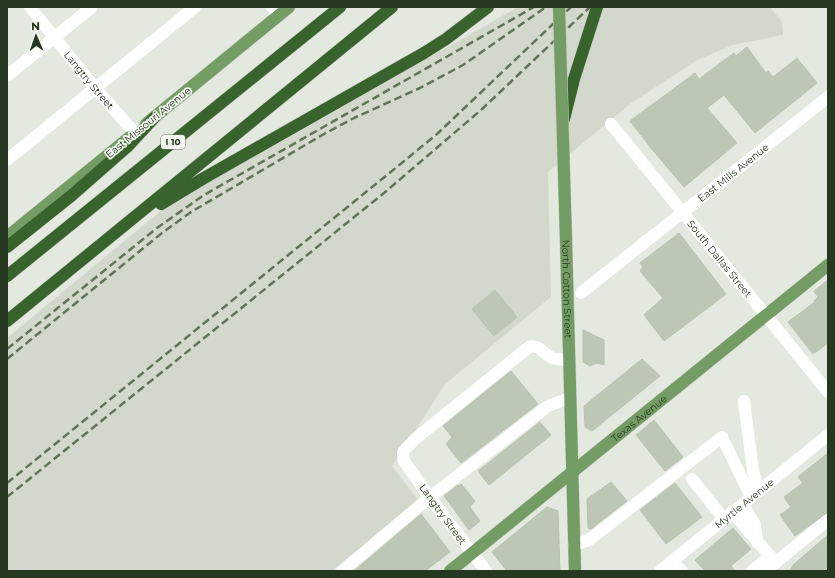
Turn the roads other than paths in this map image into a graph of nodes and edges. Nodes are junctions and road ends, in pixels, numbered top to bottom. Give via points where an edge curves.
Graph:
1 (30, 7) edge
2 (92, 7) edge
3 (195, 7) edge
4 (289, 7) edge
5 (340, 7) edge
6 (392, 7) edge
7 (488, 7) edge
8 (559, 7) edge
9 (597, 7) edge
10 (275, 11) edge
11 (55, 37) junction
12 (7, 76) edge
13 (95, 88) junction
14 (828, 98) edge
15 (154, 118) junction
16 (611, 124) dead end
17 (562, 128) junction
18 (135, 133) junction
19 (7, 160) edge
20 (683, 213) junction
21 (124, 227) junction
22 (7, 237) edge
23 (7, 247) edge
24 (828, 265) edge
25 (7, 276) edge
26 (581, 293) dead end
27 (766, 315) junction
28 (7, 321) edge
29 (568, 360) junction
30 (828, 392) edge
31 (569, 398) junction
32 (744, 402) dead end
33 (828, 435) edge
34 (573, 472) junction
35 (692, 479) dead end
36 (430, 497) junction
37 (751, 497) junction
38 (728, 516) junction
39 (828, 520) edge
40 (757, 542) junction
41 (574, 545) junction
42 (472, 553) junction
43 (773, 559) junction
44 (672, 561) junction
45 (342, 571) edge
46 (450, 571) edge
47 (486, 571) edge
48 (575, 571) edge
49 (660, 571) edge
50 (682, 571) edge
51 (752, 571) edge
52 (765, 571) edge

1 - 11 street, Langtry Street
2 - 11 street
3 - 13 street
4 - 10 main road, East Missouri Avenue
5 - 25 highway, I 10
6 - 21 highway
7 - 21 highway via 424,53 204,178
8 - 17 main road, North Cotton Street, bridge
9 - 17 highway, bridge via 574,79
10 - 15 main road, East Missouri Avenue
11 - 12 street
11 - 13 street, Langtry Street
13 - 18 street, Langtry Street
13 - 19 street
14 - 20 street, East Mills Avenue
15 - 18 main road, East Missouri Avenue
15 - 23 highway via 128,146
16 - 20 street, South Dallas Street
17 - 29 main road, North Cotton Street, bridge
18 - 22 main road, East Missouri Avenue
20 - 26 street, East Mills Avenue
20 - 27 street, South Dallas Street
21 - 28 highway
24 - 27 main road, Texas Avenue
27 - 30 street, South Dallas Street
27 - 34 main road, Texas Avenue
29 - 31 main road, North Cotton Street
29 - 36 street, Langtry Street via 552,358 537,347 529,347 415,439 405,450 404,461
31 - 34 main road, North Cotton Street
31 - 36 street via 548,406
32 - 37 street via 753,471
33 - 37 street, Myrtle Avenue
34 - 41 main road, North Cotton Street
34 - 42 main road, Texas Avenue
35 - 38 street
36 - 42 street, Langtry Street
36 - 45 street
37 - 38 street, Myrtle Avenue
37 - 40 street
37 - 41 street via 722,437 589,540
38 - 40 street
38 - 44 street, Myrtle Avenue
39 - 43 street
40 - 43 street
41 - 48 main road, North Cotton Street
42 - 46 main road, Texas Avenue
42 - 47 street, Langtry Street
43 - 51 street
43 - 52 street
44 - 49 street, Myrtle Avenue
44 - 50 street

